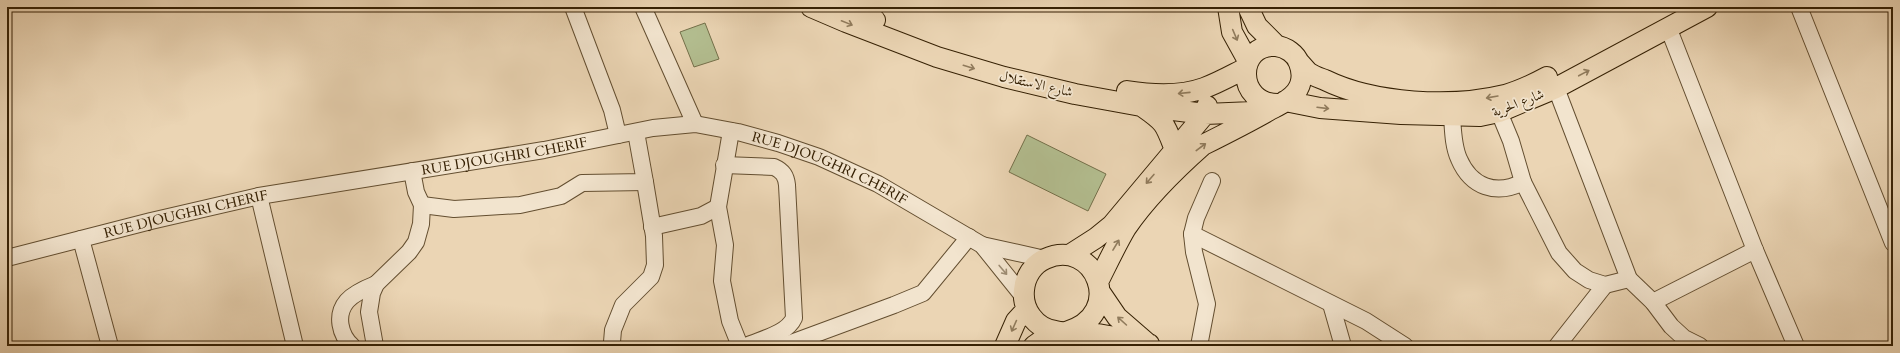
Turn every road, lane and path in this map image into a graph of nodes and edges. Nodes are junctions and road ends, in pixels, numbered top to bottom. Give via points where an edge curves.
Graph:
1 (573, 7) edge
2 (643, 7) edge
3 (811, 7) edge
4 (846, 7) edge
5 (1228, 7) edge
6 (1248, 7) edge
7 (1678, 7) edge
8 (1707, 7) edge
9 (1799, 7) edge
10 (1668, 27) junction
11 (1277, 46) junction
12 (1298, 61) junction
13 (1247, 65) junction
14 (1216, 83) junction
15 (1556, 88) junction
16 (1279, 103) junction
17 (1141, 106) junction
18 (1499, 112) junction
19 (1205, 114) junction
20 (1452, 116) junction
21 (695, 124) junction
22 (731, 131) junction
23 (636, 132) junction
24 (618, 135) junction
25 (1175, 150) junction
26 (724, 165) junction
27 (412, 171) junction
28 (1212, 181) dead end
29 (645, 182) junction
30 (1523, 182) junction
31 (259, 196) junction
32 (422, 205) junction
33 (718, 207) junction
34 (652, 227) junction
35 (1192, 234) junction
36 (81, 239) junction
37 (975, 241) junction
38 (1893, 243) edge
39 (1755, 250) junction
40 (1071, 254) junction
41 (7, 258) edge
42 (1045, 258) junction
43 (1629, 279) junction
44 (376, 284) junction
45 (1605, 285) junction
46 (1099, 286) junction
47 (1025, 302) junction
48 (1653, 302) junction
49 (1331, 304) junction
50 (1061, 332) junction
51 (1150, 345) edge
52 (110, 346) edge
53 (295, 346) edge
54 (352, 346) edge
55 (375, 346) edge
56 (613, 346) edge
57 (740, 346) edge
58 (746, 346) edge
59 (783, 346) edge
60 (1005, 346) edge
61 (1034, 346) edge
62 (1199, 346) edge
63 (1343, 346) edge
64 (1405, 346) edge
65 (1557, 346) edge
66 (1700, 346) edge
67 (1796, 346) edge

1 - 24 street via 612,110
2 - 21 street
3 -> 17 main road, شارع الاستقلال via 938,57 1004,77
14 -> 4 main road, شارع الاستقلال via 1189,92 1145,94 1067,80 962,50
5 -> 13 main road via 1232,32
6 - 11 main road via 1257,26
7 -> 12 main road, شارع الحرية via 1535,84 1505,95 1467,102 1394,100 1365,95 1334,85 1309,72
8 - 10 main road, شارع الحرية
9 - 38 street
15 -> 10 main road, شارع الحرية
10 - 39 street
11 - 12 main road via 1293,54
11 - 13 main road via 1260,49
12 - 16 main road via 1301,68 1300,84 1292,97
13 - 14 main road, شارع الاستقلال
13 - 16 main road via 1246,81 1251,92 1259,99
14 - 19 main road
15 - 18 main road, شارع الحرية
15 - 43 street
16 - 19 main road, شارع الاستقلال via 1253,112
16 -> 20 main road, شارع الحرية
46 -> 16 main road via 1111,254 1127,227 1178,168 1203,145
17 - 19 main road, شارع الاستقلال
17 - 25 main road via 1164,123 1170,132
18 - 20 main road, شارع الحرية via 1480,116
18 - 30 street
19 - 25 main road
20 - 30 street via 1455,144 1467,173 1483,185 1496,190 1512,188
21 - 22 street, RUE DJOUGHRI CHERIF
21 - 23 street, RUE DJOUGHRI CHERIF
22 - 26 street
22 - 37 street, RUE DJOUGHRI CHERIF via 819,157 878,184
23 - 24 street, RUE DJOUGHRI CHERIF
23 - 29 street
24 - 27 street, RUE DJOUGHRI CHERIF via 544,150
25 -> 40 main road via 1112,225
26 - 33 street
26 - 58 street via 774,167 781,170 786,177 787,185 794,318 784,329
27 - 31 street, RUE DJOUGHRI CHERIF
27 - 32 street via 416,192
28 - 35 street
29 - 32 street via 582,183 561,196 520,205 454,209
29 - 34 street
30 - 45 street via 1559,253 1575,271 1589,280
31 - 36 street, RUE DJOUGHRI CHERIF
31 - 53 street
32 - 44 street via 421,224 416,242
33 - 34 street via 701,216
33 - 57 street via 725,245 722,281 730,321
34 - 56 street via 656,251 655,265 651,277 623,305 613,330
35 - 49 street
35 - 62 street via 1194,252 1208,304
36 - 41 street, RUE DJOUGHRI CHERIF
36 - 52 street
37 - 42 street
37 -> 47 street
37 - 59 street via 924,293
39 - 48 street
39 - 67 street
40 - 42 main road
40 - 46 main road via 1091,268
42 - 47 main road via 1036,265 1024,284
43 - 45 street
43 - 48 street
44 - 54 street via 355,294 343,306 339,321 347,341
44 - 55 street via 369,312
45 - 65 street
46 - 50 main road via 1099,304 1087,323 1077,329
51 -> 46 main road via 1117,316
47 - 50 main road via 1033,320 1043,327
47 -> 60 main road
48 - 66 street via 1671,326 1684,338
49 - 63 street
49 - 64 street via 1366,321
50 - 51 main road via 1116,337
50 - 61 main road

